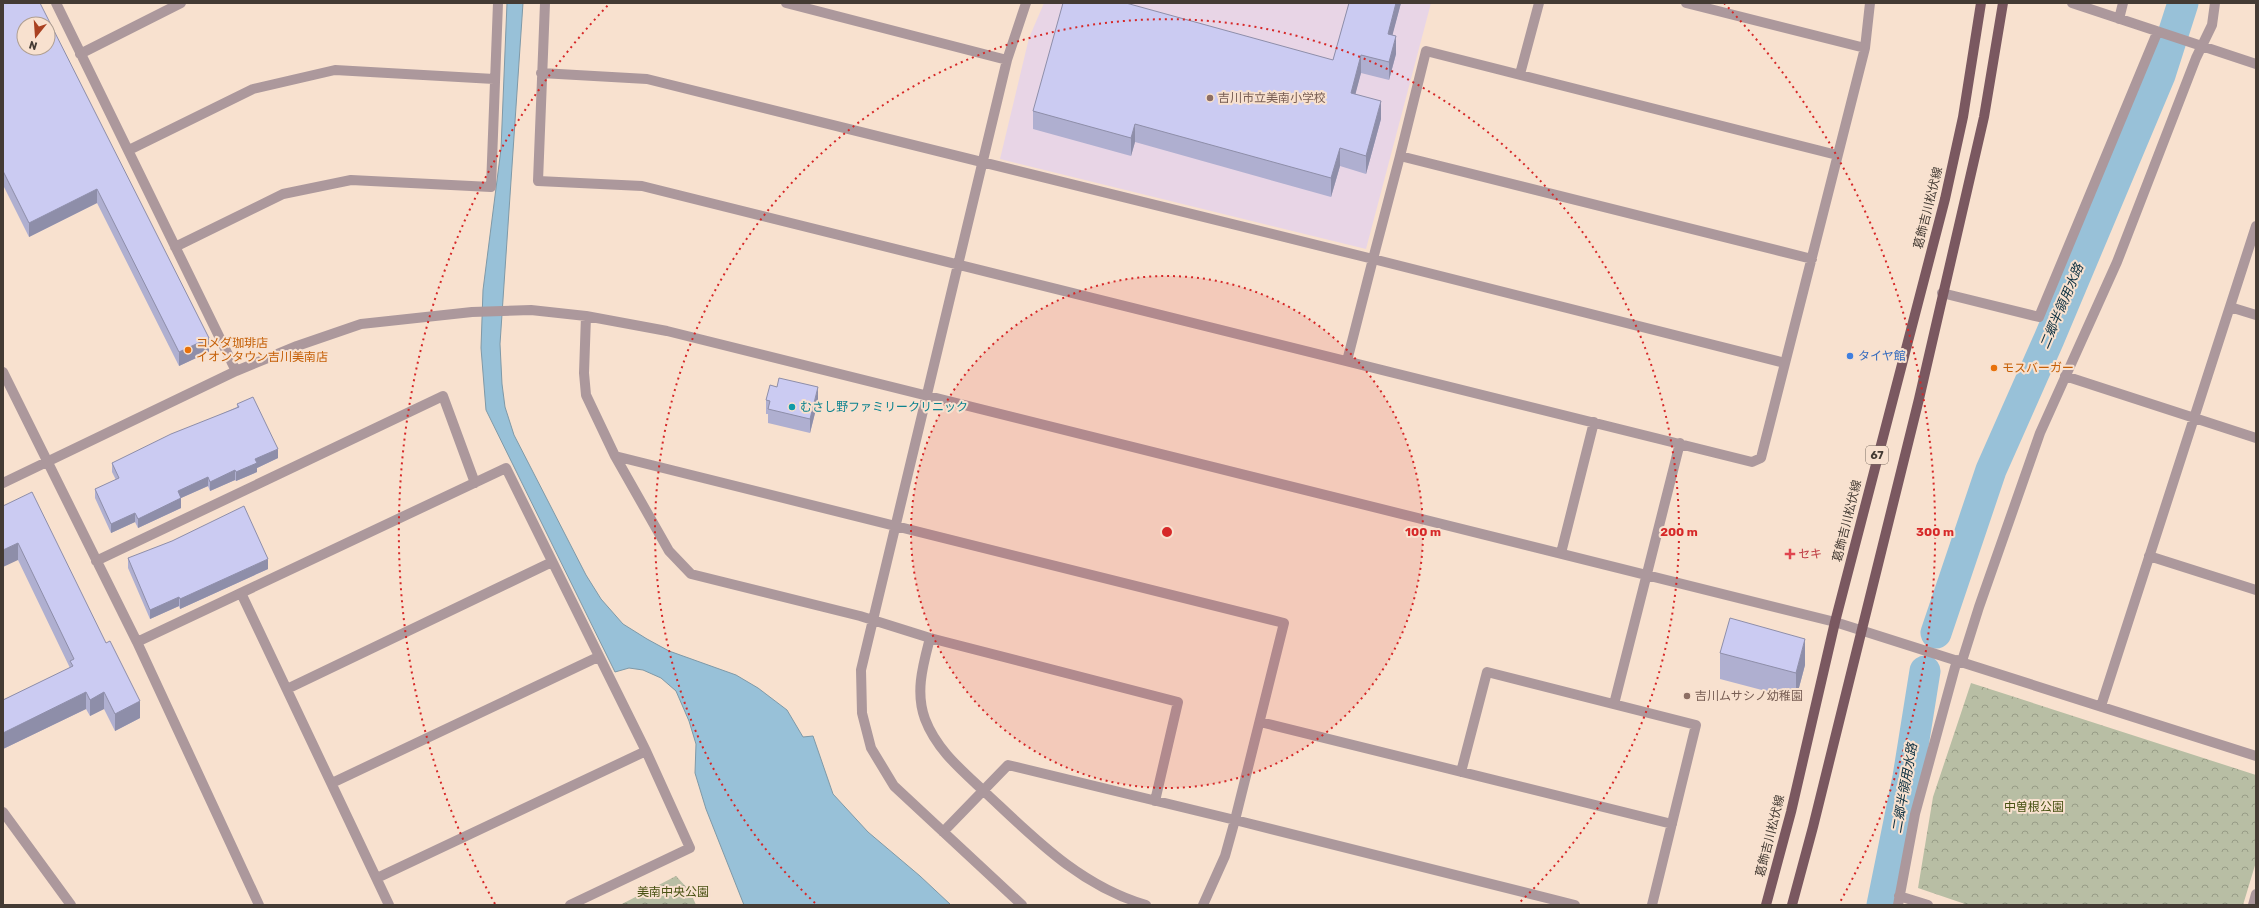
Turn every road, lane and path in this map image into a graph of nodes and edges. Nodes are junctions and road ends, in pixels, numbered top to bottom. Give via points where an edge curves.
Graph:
1 (56, 3) edge
2 (181, 3) edge
3 (498, 3) edge
4 (545, 3) edge
5 (786, 3) edge
6 (1026, 3) edge
7 (1539, 3) edge
8 (1686, 3) edge
9 (1870, 3) edge
10 (1982, 3) edge
11 (2003, 3) edge
12 (2072, 3) edge
13 (2123, 3) edge
14 (2215, 3) edge
15 (796, 4) edge
16 (2119, 19) junction
17 (2162, 34) junction
18 (2202, 46) junction
19 (1865, 48) junction
20 (80, 54) junction
21 (1007, 60) junction
22 (2256, 64) edge
23 (541, 73) junction
24 (1520, 74) junction
25 (494, 79) junction
26 (129, 150) junction
27 (1837, 155) junction
28 (1400, 156) junction
29 (983, 163) junction
30 (2256, 226) edge
31 (175, 247) junction
32 (1373, 259) junction
33 (1812, 259) junction
34 (959, 266) junction
35 (1942, 293) junction
36 (2230, 307) junction
37 (2256, 315) edge
38 (586, 316) junction
39 (1347, 361) junction
40 (1785, 363) junction
41 (236, 371) junction
42 (3, 372) edge
43 (2065, 376) junction
44 (927, 395) junction
45 (2194, 418) junction
46 (1594, 422) junction
47 (2256, 438) edge
48 (1680, 443) junction
49 (615, 456) junction
50 (46, 462) junction
51 (3, 483) edge
52 (475, 483) junction
53 (895, 526) junction
54 (1561, 553) junction
55 (2149, 556) junction
56 (96, 561) junction
57 (552, 562) junction
58 (1647, 574) junction
59 (2256, 590) edge
60 (241, 593) junction
61 (871, 620) junction
62 (1834, 622) junction
63 (1862, 630) junction
64 (930, 638) junction
65 (138, 642) junction
66 (598, 657) junction
67 (1959, 660) junction
68 (287, 689) junction
69 (1614, 704) junction
70 (2101, 706) junction
71 (1260, 722) junction
72 (646, 751) junction
73 (2256, 756) edge
74 (1461, 772) junction
75 (332, 783) junction
76 (984, 790) junction
77 (1155, 801) junction
78 (3, 812) edge
79 (1235, 820) junction
80 (1672, 824) junction
81 (943, 832) junction
82 (377, 878) junction
83 (1898, 900) edge
84 (71, 905) edge
85 (259, 905) edge
86 (389, 905) edge
87 (570, 905) edge
88 (1022, 905) edge
89 (1146, 905) edge
90 (1203, 905) edge
91 (1575, 905) edge
92 (1652, 905) edge
93 (1766, 905) edge
94 (1792, 905) edge
95 (1928, 905) edge

1 - 20 street
2 - 20 street
3 - 25 street
4 - 23 street
5 - 15 street
6 - 21 street
7 - 24 street
8 - 19 street
9 - 19 street
10 - 62 main road, 葛飾吉川松伏線 / 67 via 1963,117 1945,199
11 - 35 main road, 67 via 1984,117
12 - 16 street
13 - 16 street
14 - 18 street via 2212,26
15 - 21 street
16 - 17 street
17 - 18 street
17 - 35 street via 2039,317
18 - 22 street
18 - 43 street via 2117,262
19 - 27 street
20 - 26 street
21 - 29 street
23 - 29 street via 647,79
23 - 34 street via 538,181 642,186
24 - 27 street
24 - 28 street via 1426,51
25 - 26 street via 335,70 253,89
25 - 31 street via 491,187 351,180 283,194
26 - 31 street
27 - 33 street
28 - 32 street
28 - 33 street
29 - 32 street
29 - 34 street
30 - 36 street
31 - 41 street
32 - 39 street
32 - 40 street
33 - 40 street
34 - 39 street
34 - 44 street
35 - 63 main road, 67 via 1919,399
36 - 37 street
36 - 45 street
38 - 41 street via 531,310 472,312 361,324 296,346
38 - 44 street via 667,331
38 - 49 street via 586,394
39 - 46 street
40 - 48 street via 1761,458 1752,462
41 - 50 street
42 - 50 street
43 - 45 street
43 - 67 street via 2040,433
44 - 53 street
44 - 54 street
45 - 47 street
45 - 55 street
46 - 48 street
46 - 54 street
48 - 58 street
49 - 53 street
49 - 61 street via 669,551 691,574
50 - 51 street
50 - 56 street
52 - 56 street via 443,396
52 - 57 street via 506,468
52 - 60 street
53 - 61 street
53 - 71 street via 1284,623
54 - 58 street
55 - 59 street
55 - 70 street
56 - 65 street
57 - 66 street
57 - 68 street
58 - 62 street
58 - 69 street
60 - 65 street
60 - 68 street
61 - 64 street
61 - 81 street via 861,670 862,713 871,748 894,786
62 - 63 street
62 - 93 main road, 葛飾吉川松伏線 / 67
63 - 67 street
63 - 94 main road, 67
64 - 76 street via 920,685 925,718 942,749
64 - 77 street via 1178,702
65 - 85 street
66 - 72 street
66 - 75 street
67 - 70 street
67 - 83 street via 1915,814
68 - 75 street
69 - 74 street via 1487,672
69 - 80 street via 1696,725
70 - 73 street
71 - 74 street
71 - 79 street
72 - 82 street
72 - 87 street via 690,848
74 - 80 street
75 - 82 street
76 - 77 street via 1008,765
76 - 81 street
76 - 89 street via 1064,864 1103,888
77 - 79 street
78 - 84 street
79 - 90 street via 1225,856
79 - 91 street
80 - 92 street
81 - 88 street
82 - 86 street
83 - 95 street

